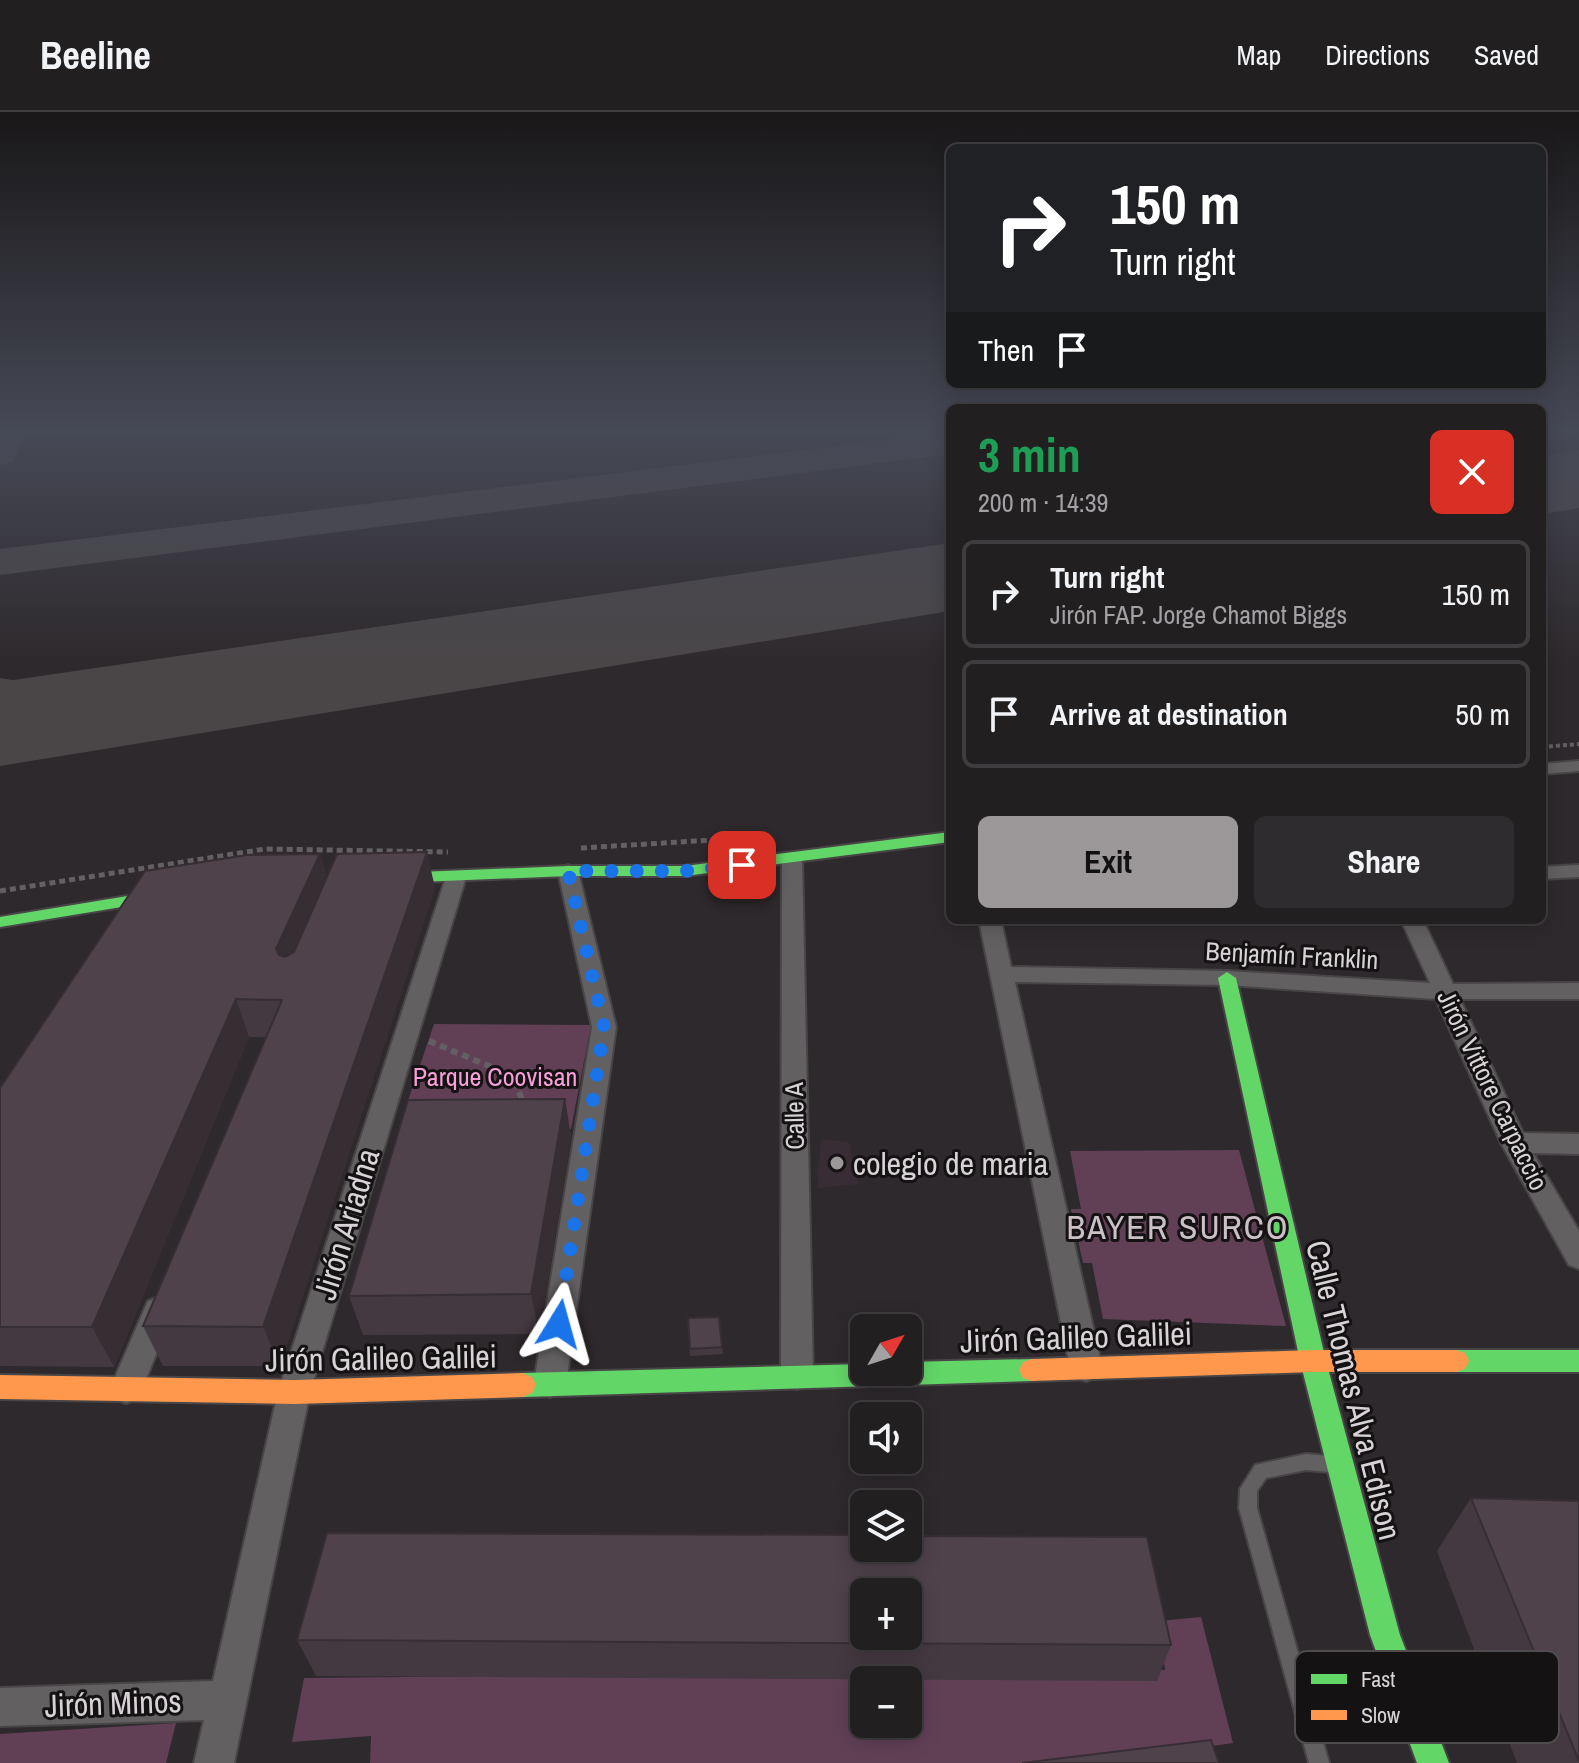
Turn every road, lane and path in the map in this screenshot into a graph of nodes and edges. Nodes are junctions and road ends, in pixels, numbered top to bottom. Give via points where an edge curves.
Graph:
1 (1579, 744) edge
2 (1546, 747) edge
3 (1578, 767) edge
4 (1546, 769) edge
5 (946, 837) edge
6 (785, 847) junction
7 (570, 859) junction
8 (459, 865) junction
9 (1579, 871) edge
10 (1546, 873) edge
11 (372, 878) edge
12 (0, 891) edge
13 (177, 892) edge
14 (151, 897) junction
15 (0, 922) edge
16 (134, 923) edge
17 (991, 924) edge
18 (1414, 924) edge
19 (1002, 974) junction
20 (1227, 978) junction
21 (1579, 991) edge
22 (1446, 992) junction
23 (407, 1032) junction
24 (528, 1115) edge
25 (1514, 1143) junction
26 (1579, 1144) edge
27 (1579, 1257) edge
28 (168, 1287) edge
29 (1313, 1361) junction
30 (1579, 1361) edge
31 (1086, 1367) junction
32 (797, 1375) junction
33 (550, 1383) junction
34 (0, 1387) edge
35 (126, 1389) junction
36 (294, 1392) junction
37 (1340, 1466) junction
38 (1391, 1651) edge
39 (1295, 1677) edge
40 (226, 1700) junction
41 (0, 1707) edge
42 (1313, 1743) edge
43 (1426, 1743) edge
44 (214, 1763) edge
45 (1319, 1763) edge
46 (1433, 1763) edge

1 - 2 path
3 - 4 street
5 - 6 street
6 - 7 path
6 - 7 street via 685,871
6 - 32 street, Calle A
7 - 8 street
7 - 33 street via 604,1027
8 - 11 street
8 - 12 path via 265,849
8 - 23 street, Jirón Ariadna
9 - 10 street
13 - 14 street
14 - 15 street
14 - 16 street
17 - 19 street
18 - 22 street, Jirón Vittore Carpaccio
19 - 20 street, Benjamín Franklin
19 - 31 street
20 - 22 street, Benjamín Franklin
20 - 29 street, Calle Thomas Alva Edison
21 - 22 street, Benjamín Franklin
22 - 25 street, Jirón Vittore Carpaccio
23 - 24 path via 513,1076
23 - 36 street, Jirón Ariadna
25 - 26 street
25 - 27 street, Jirón Vittore Carpaccio
28 - 35 street
29 - 30 street, Jirón Galileo Galilei
29 - 31 street, Jirón Galileo Galilei
29 - 37 street, Calle Thomas Alva Edison
31 - 32 street, Jirón Galileo Galilei
32 - 33 street, Jirón Galileo Galilei
33 - 36 street, Jirón Galileo Galilei
34 - 35 street, Jirón Galileo Galilei
35 - 36 street, Jirón Galileo Galilei
36 - 40 street, Jirón Ariadna
37 - 38 street, Calle Thomas Alva Edison
37 - 39 lane via 1306,1462 1261,1471 1249,1489 1248,1508
40 - 41 street, Jirón Minos
40 - 44 street, Jirón Ariadna
42 - 45 lane
43 - 46 street, Calle Thomas Alva Edison

